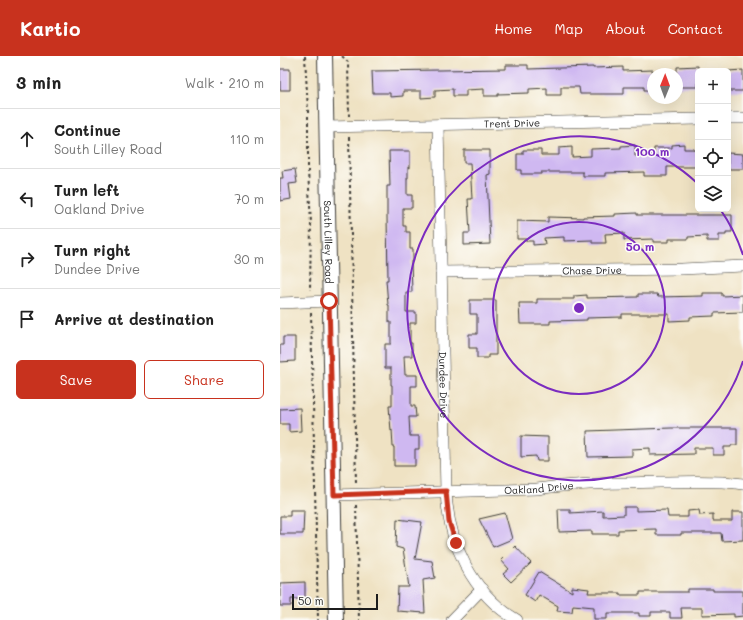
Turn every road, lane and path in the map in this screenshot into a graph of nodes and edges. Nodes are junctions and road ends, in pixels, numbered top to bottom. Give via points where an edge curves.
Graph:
1 (305, 56) edge
2 (325, 56) edge
3 (342, 56) edge
4 (731, 118) edge
5 (743, 118) edge
6 (695, 119) edge
7 (438, 125) junction
8 (349, 126) junction
9 (326, 127) junction
10 (743, 266) edge
11 (441, 272) junction
12 (310, 290) dead end
13 (329, 301) junction
14 (280, 303) edge
15 (311, 312) dead end
16 (743, 484) edge
17 (356, 485) dead end
18 (446, 491) junction
19 (334, 495) junction
20 (356, 500) dead end
21 (482, 589) junction
22 (502, 617) edge
23 (318, 620) edge
24 (336, 620) edge
25 (359, 620) edge
26 (452, 620) edge
27 (517, 620) edge

1 - 12 path via 311,223
2 - 9 street, South Lilley Road
3 - 8 path via 348,62
4 - 5 street
6 - 7 street, Trent Drive
7 - 8 street, Trent Drive
7 - 11 street, Dundee Drive
8 - 9 street, Trent Drive
8 - 17 path
9 - 13 street, South Lilley Road
10 - 11 street, Chase Drive
11 - 18 street, Dundee Drive
13 - 14 street
13 - 19 street, South Lilley Road
15 - 23 path
16 - 18 street, Oakland Drive via 715,481 601,483 537,489
18 - 19 street, Oakland Drive
18 - 21 street, Dundee Drive via 449,522 456,543 464,563
19 - 24 street, South Lilley Road
20 - 25 path
21 - 22 street, Dundee Drive
21 - 26 street
22 - 27 street, Dundee Drive

